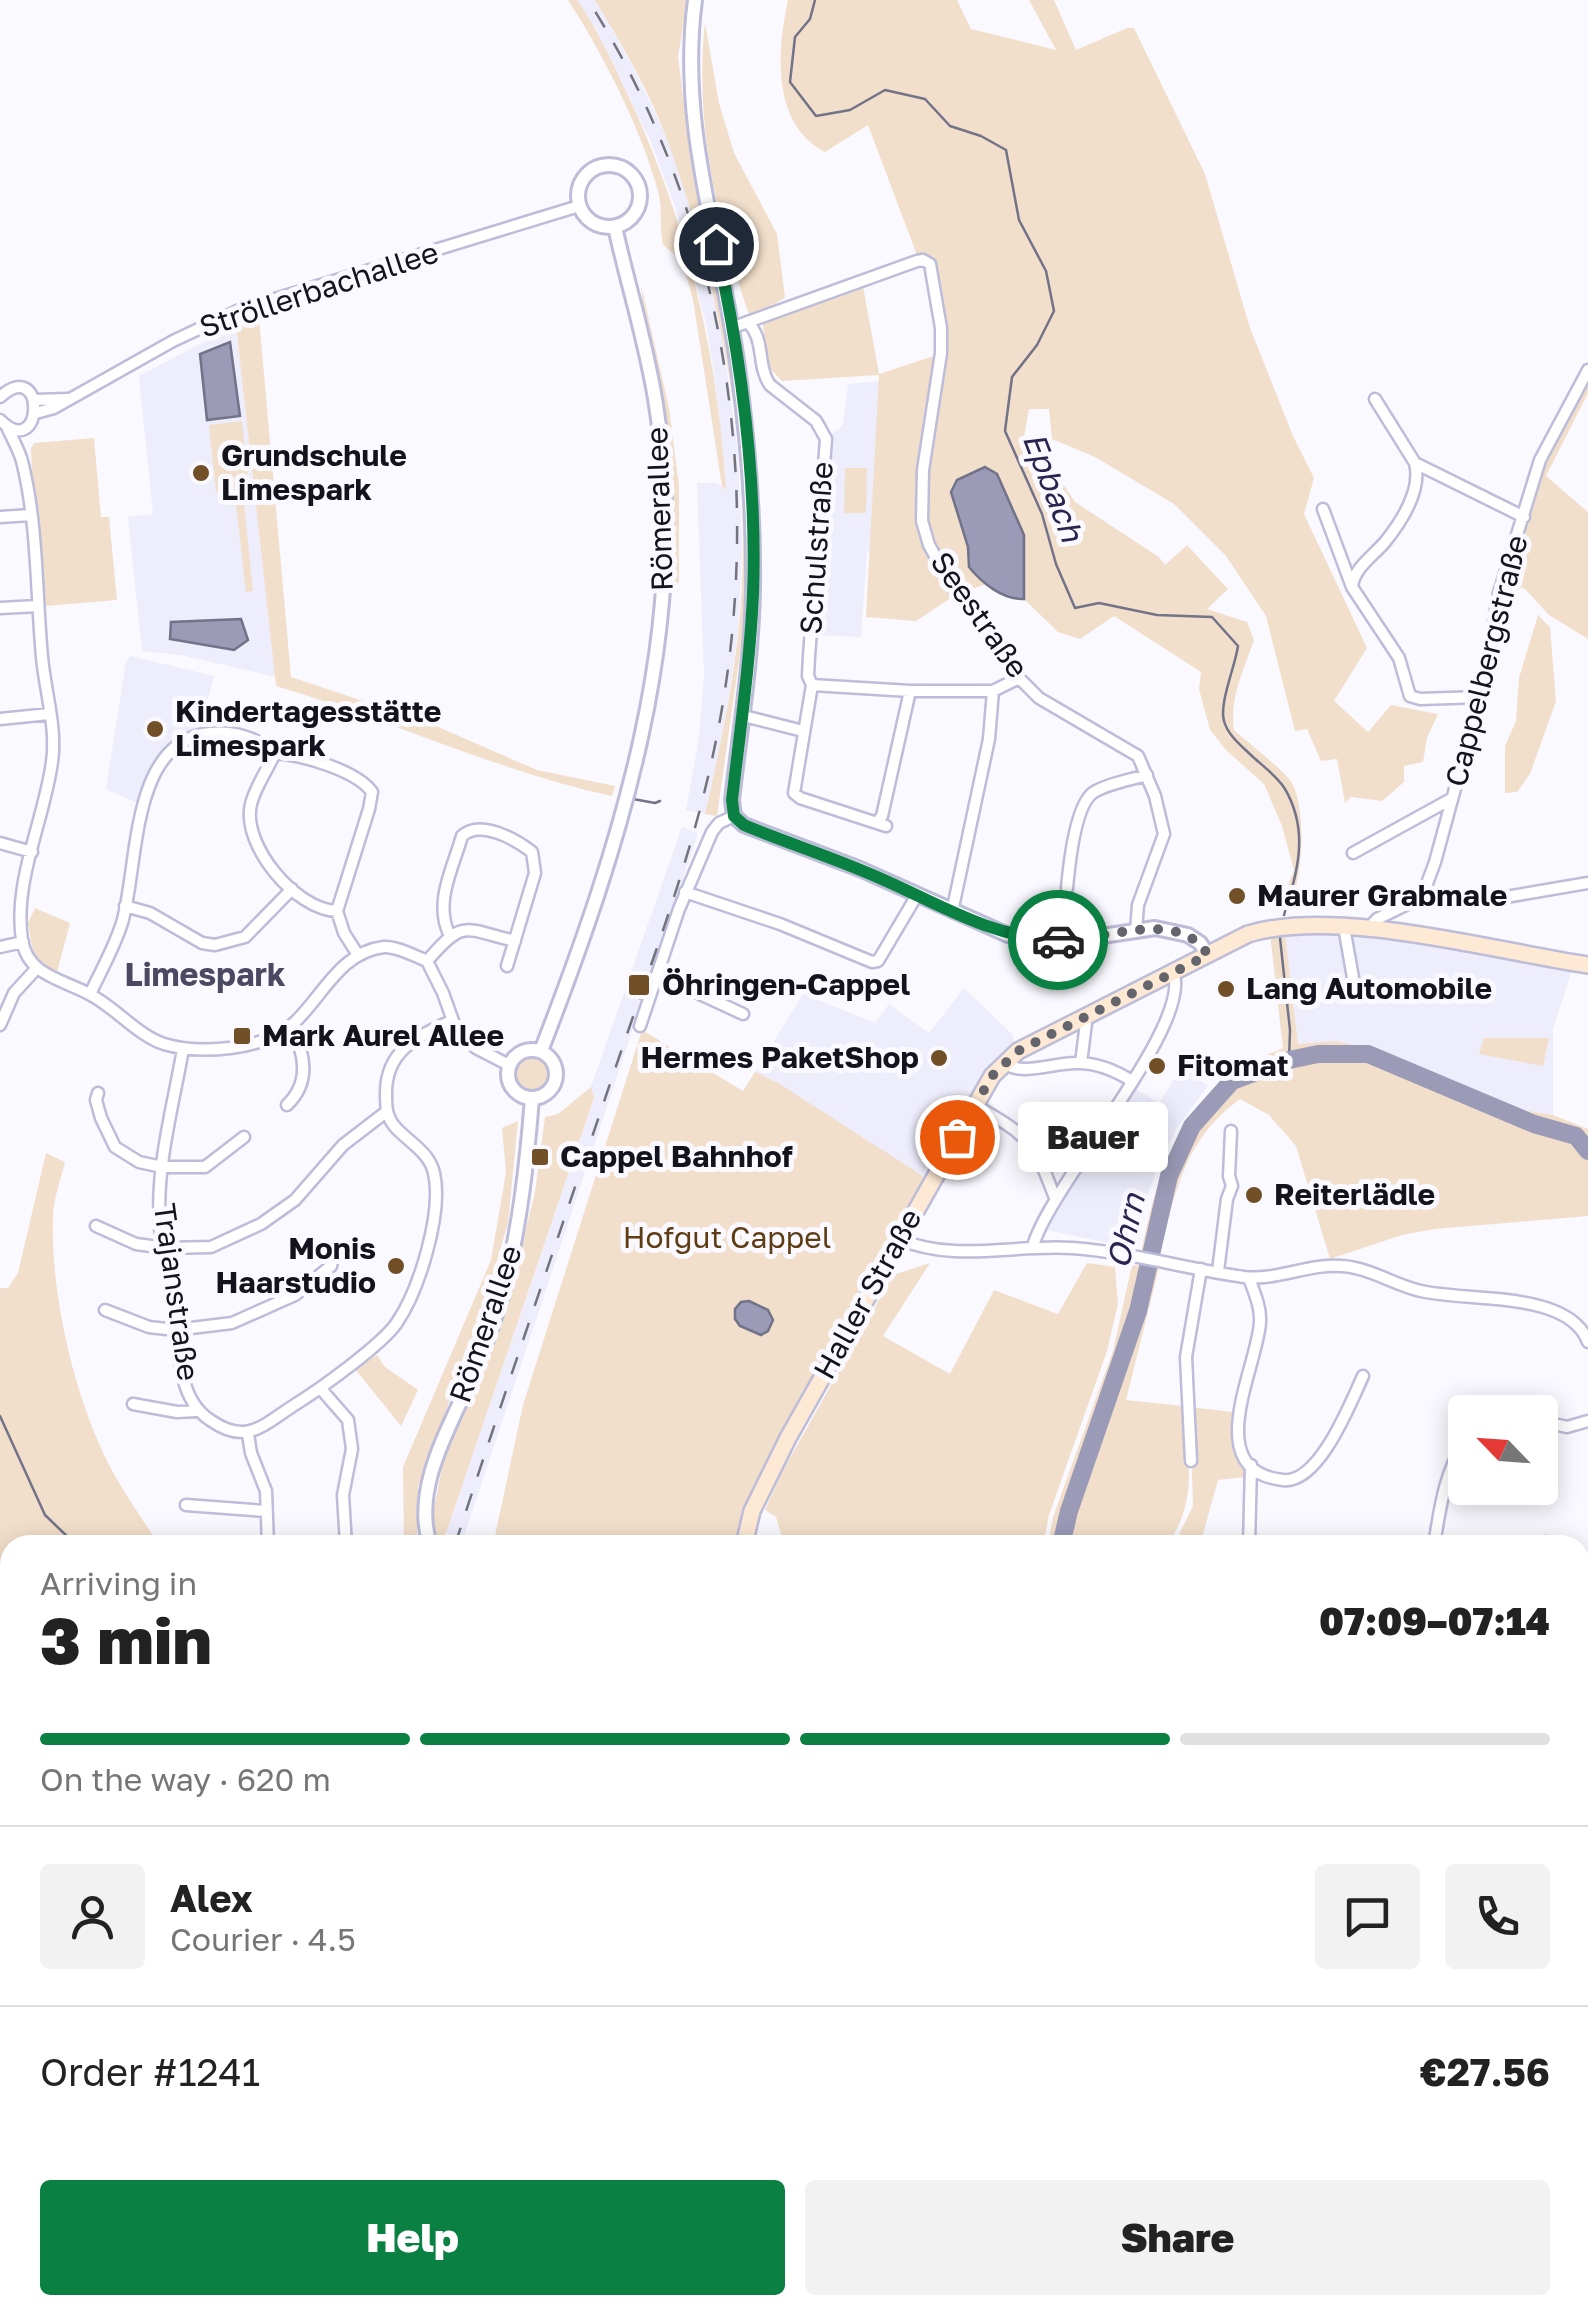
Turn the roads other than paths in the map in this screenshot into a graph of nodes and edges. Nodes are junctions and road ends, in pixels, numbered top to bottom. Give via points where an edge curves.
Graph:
1 (695, 0) edge
2 (580, 206) junction
3 (615, 227) junction
4 (747, 322) junction
5 (731, 328) junction
6 (1588, 370) edge
7 (0, 397) edge
8 (69, 399) junction
9 (1375, 399) dead end
10 (34, 400) junction
11 (36, 413) junction
12 (4, 424) edge
13 (26, 426) junction
14 (22, 458) junction
15 (1414, 463) junction
16 (1323, 509) dead end
17 (31, 515) junction
18 (0, 517) edge
19 (1524, 517) junction
20 (1352, 586) junction
21 (38, 606) junction
22 (0, 608) edge
23 (1019, 678) junction
24 (812, 685) junction
25 (910, 691) junction
26 (993, 691) junction
27 (1480, 697) junction
28 (50, 714) junction
29 (744, 716) junction
30 (0, 719) edge
31 (802, 731) junction
32 (275, 753) junction
33 (1147, 774) junction
34 (1451, 798) junction
35 (734, 816) junction
36 (0, 843) edge
37 (32, 852) junction
38 (1353, 853) dead end
39 (1588, 883) edge
40 (1068, 888) dead end
41 (292, 889) junction
42 (685, 892) junction
43 (917, 895) junction
44 (1422, 897) junction
45 (126, 906) junction
46 (337, 911) junction
47 (952, 912) junction
48 (1344, 927) junction
49 (1367, 930) junction
50 (1136, 931) junction
51 (449, 934) junction
52 (514, 941) junction
53 (22, 942) junction
54 (0, 947) edge
55 (358, 955) junction
56 (1208, 955) junction
57 (426, 961) junction
58 (507, 966) dead end
59 (1588, 966) edge
60 (36, 970) junction
61 (1174, 972) junction
62 (657, 974) junction
63 (1355, 989) dead end
64 (90, 994) junction
65 (743, 1014) dead end
66 (1087, 1015) junction
67 (451, 1021) junction
68 (0, 1025) edge
69 (290, 1026) junction
70 (640, 1026) dead end
71 (183, 1048) junction
72 (541, 1051) junction
73 (1082, 1063) junction
74 (1004, 1064) junction
75 (509, 1065) junction
76 (1132, 1081) junction
77 (98, 1092) dead end
78 (532, 1098) junction
79 (287, 1105) dead end
80 (975, 1105) junction
81 (386, 1112) junction
82 (1231, 1132) dead end
83 (244, 1137) dead end
84 (162, 1167) junction
85 (1055, 1198) junction
86 (96, 1226) dead end
87 (899, 1238) junction
88 (1033, 1246) junction
89 (166, 1248) junction
90 (333, 1255) dead end
91 (1201, 1269) junction
92 (1218, 1272) junction
93 (1249, 1278) junction
94 (104, 1310) dead end
95 (175, 1330) junction
96 (1588, 1342) edge
97 (1363, 1376) dead end
98 (321, 1388) junction
99 (133, 1404) dead end
100 (196, 1411) junction
101 (1588, 1421) edge
102 (1558, 1425) edge
103 (248, 1434) junction
104 (1191, 1461) dead end
105 (1251, 1465) junction
106 (1448, 1476) edge
107 (186, 1504) dead end
108 (265, 1511) junction
109 (267, 1535) edge
110 (345, 1535) edge
111 (428, 1535) edge
112 (746, 1535) edge
113 (1249, 1535) edge
114 (1436, 1535) edge

1 - 5 street via 689,88
2 - 3 street via 596,224
2 - 3 street via 578,190 589,172 608,164 628,170 640,187 639,208
2 - 8 street, Ströllerbachallee via 238,310
3 - 72 street, Römerallee via 657,408 665,587 648,710 622,813
4 - 5 street, Seestraße
4 - 23 street, Seestraße via 917,261 930,264 941,353 922,521 954,592 989,630
4 - 24 street, Schulstraße via 758,337 764,377 816,421 826,438
5 - 29 street via 752,530
6 - 19 street, Cappelbergstraße via 1540,460
7 - 10 street, Ströllerbachallee via 16,389
8 - 10 street, Ströllerbachallee
8 - 11 street, Ströllerbachallee
9 - 15 street
10 - 11 street
11 - 13 street
12 - 13 street
12 - 14 street
13 - 14 street
14 - 17 street
15 - 19 street
15 - 20 street via 1415,486 1404,512
16 - 20 street
17 - 18 street
17 - 21 street
19 - 27 street, Cappelbergstraße via 1499,593
20 - 27 street via 1393,647 1410,696
21 - 22 street
21 - 28 street
23 - 26 street
23 - 33 street, Seestraße via 1056,709 1132,750
24 - 25 street
24 - 31 street, Schulstraße
25 - 26 street
25 - 31 street, Schulstraße via 882,824 794,793
26 - 47 street
27 - 34 street, Cappelbergstraße
28 - 30 street
28 - 37 street via 53,758
29 - 31 street
29 - 35 street
32 - 41 street via 251,803 250,832
32 - 45 street via 228,731 194,735 162,760 132,849
32 - 46 street via 297,754 364,780 372,792
33 - 40 street via 1089,796
33 - 50 street, Seestraße via 1164,834 1138,904
34 - 38 street
34 - 44 street, Cappelbergstraße
35 - 42 street via 712,832
35 - 43 street
36 - 37 street
37 - 53 street via 19,907
39 - 44 street via 1488,900
41 - 45 street via 246,937 215,945
41 - 46 street via 313,907
42 - 43 street via 872,962
42 - 62 street
43 - 47 street
44 - 49 street
45 - 64 street
46 - 55 street
47 - 50 street via 1008,935 1038,939
48 - 49 main road, Haller Straße
48 - 56 main road, Haller Straße via 1264,930
48 - 63 street
49 - 59 main road, Haller Straße
50 - 56 street via 1188,935
51 - 52 street via 478,930
51 - 52 street via 442,903 462,836 480,828 532,852 535,873
51 - 57 street
52 - 58 street
53 - 54 street
53 - 60 street
55 - 57 street via 387,946
55 - 69 street
56 - 61 main road, Haller Straße
57 - 67 street
60 - 64 street
60 - 68 street via 14,993
61 - 66 main road, Haller Straße
61 - 76 street via 1175,995
62 - 65 street
62 - 70 street
64 - 71 street via 159,1042
66 - 73 street
66 - 74 main road, Haller Straße
67 - 75 street via 476,1048
67 - 81 street via 406,1045 386,1072
69 - 71 street via 243,1048
69 - 79 street via 302,1048 304,1079
71 - 84 street, Trajanstraße
72 - 75 street via 522,1051
72 - 78 street via 554,1063 555,1081
73 - 74 street via 1021,1069
73 - 76 street
74 - 80 main road, Haller Straße
75 - 78 street via 510,1085
76 - 85 street
77 - 84 street via 100,1118 115,1147
78 - 111 street, Römerallee via 514,1245 490,1331 435,1461 425,1512
80 - 85 street via 1029,1140
80 - 87 main road, Haller Straße
81 - 89 street via 261,1224 211,1247
81 - 98 street via 433,1170 438,1204 426,1256 395,1325
82 - 92 street via 1232,1186
83 - 84 street via 205,1167
84 - 89 street, Trajanstraße via 160,1230
85 - 88 street
86 - 89 street via 136,1244
87 - 88 street via 934,1251
87 - 112 main road, Haller Straße via 766,1478
88 - 91 street
89 - 95 street, Trajanstraße
90 - 95 street via 332,1266 295,1296 232,1323
91 - 92 street
91 - 104 street via 1186,1357
92 - 93 street
93 - 96 street via 1341,1265 1363,1269 1448,1298 1521,1301 1551,1310 1573,1320
93 - 105 street via 1260,1323 1237,1424
94 - 95 street
95 - 100 street, Trajanstraße
97 - 105 street via 1308,1474 1281,1480
98 - 103 street
98 - 110 street via 348,1420
99 - 100 street
100 - 103 street, Trajanstraße via 226,1431
101 - 102 street
103 - 108 street via 266,1491
105 - 113 street
106 - 114 street
107 - 108 street
108 - 109 street

